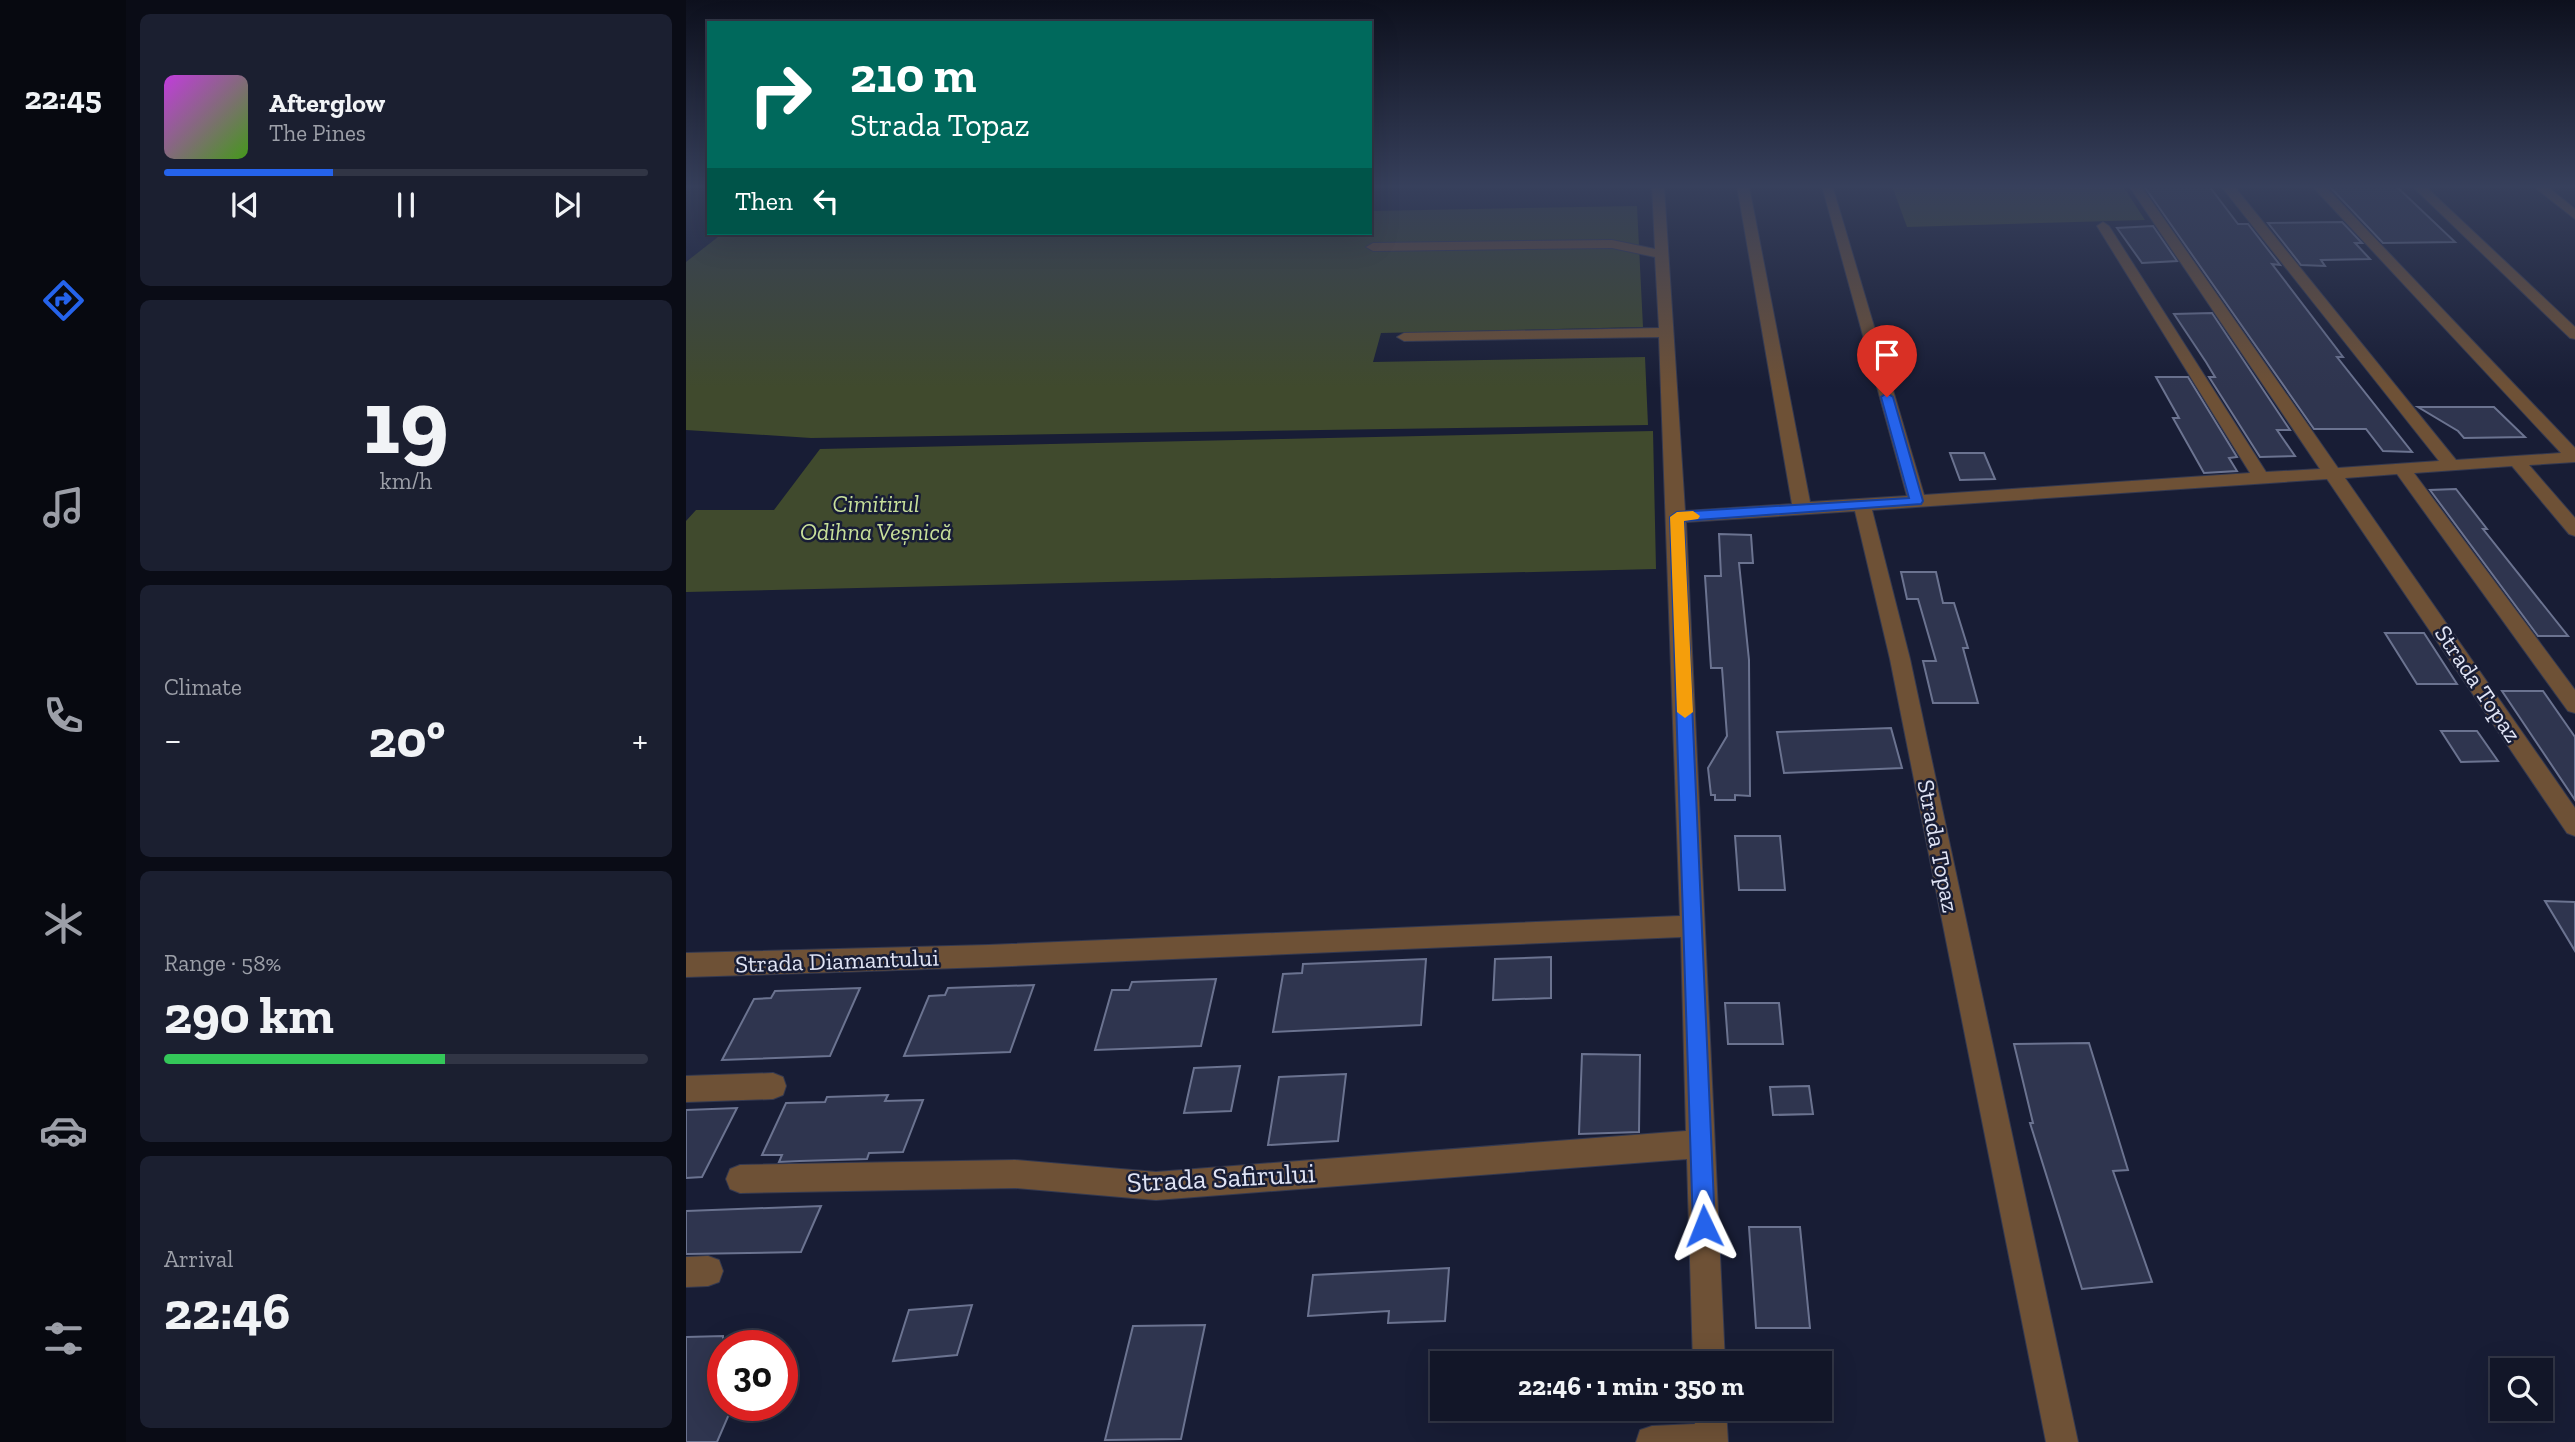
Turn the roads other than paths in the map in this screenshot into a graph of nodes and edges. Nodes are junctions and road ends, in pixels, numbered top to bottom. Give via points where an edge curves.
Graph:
1 (1658, 253) edge
2 (1755, 253) edge
3 (1846, 253) edge
4 (2120, 253) edge
5 (2181, 253) edge
6 (2281, 253) edge
7 (2382, 253) edge
8 (2489, 253) edge
9 (1662, 254) joint
10 (1665, 332) junction
11 (2575, 335) edge
12 (1404, 337) dead end
13 (2574, 457) edge
14 (2517, 462) junction
15 (2451, 465) junction
16 (2401, 468) junction
17 (2333, 473) junction
18 (2261, 478) junction
19 (1917, 501) junction
20 (1862, 505) junction
21 (1802, 509) junction
22 (1677, 517) junction
23 (2575, 530) edge
24 (2575, 705) edge
25 (2575, 826) edge
26 (1693, 926) junction
27 (686, 965) edge
28 (773, 1086) dead end
29 (686, 1089) edge
30 (1700, 1144) junction
31 (740, 1179) dead end
32 (1709, 1351) edge
33 (1711, 1430) edge
34 (1652, 1442) edge
35 (2062, 1442) edge

1 - 9 street
2 - 21 street
3 - 19 street
4 - 18 street
5 - 17 street, Strada Topaz
6 - 15 street
7 - 13 street
8 - 11 street
9 - 10 street
10 - 12 street
10 - 22 street
13 - 14 street
14 - 15 street
14 - 23 street
15 - 16 street
16 - 17 street
16 - 24 street
17 - 18 street
17 - 25 street, Strada Topaz
18 - 19 street
19 - 20 street
20 - 21 street
20 - 35 street, Strada Topaz via 1900,659
21 - 22 street
22 - 26 street
26 - 27 street, Strada Diamantului
26 - 30 street
28 - 29 street
30 - 31 street, Strada Safirului via 1156,1186 1015,1174
30 - 32 street
33 - 34 street

